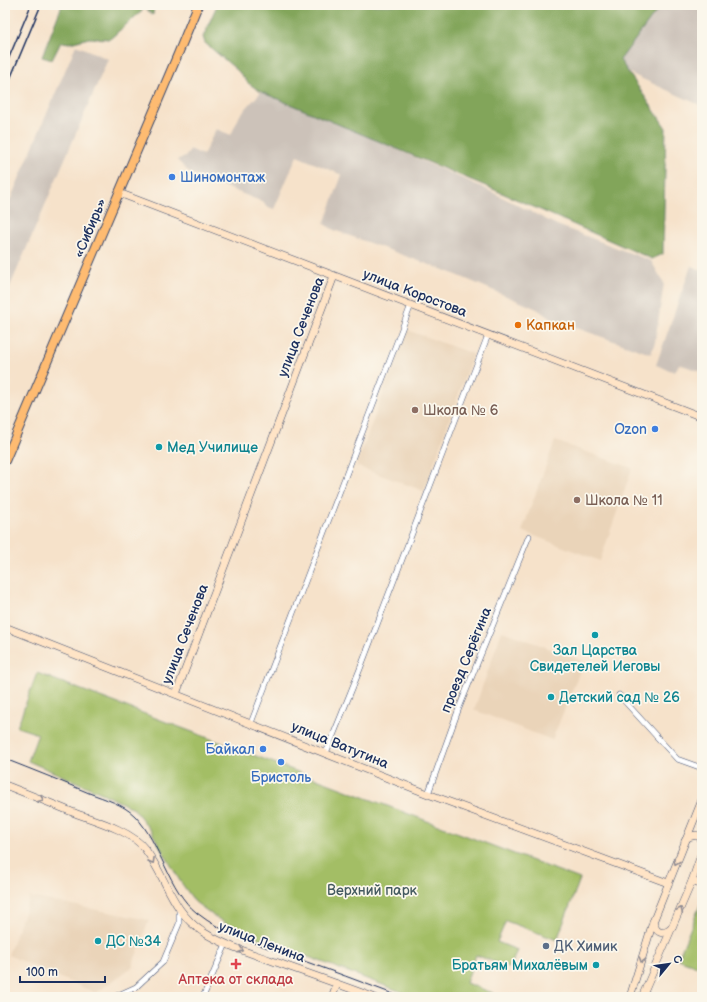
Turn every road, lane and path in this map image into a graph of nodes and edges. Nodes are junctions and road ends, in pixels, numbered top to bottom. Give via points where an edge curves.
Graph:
1 (198, 5) edge
2 (119, 193) junction
3 (334, 276) junction
4 (411, 305) junction
5 (488, 335) junction
6 (702, 417) edge
7 (5, 461) edge
8 (529, 536) dead end
9 (5, 627) edge
10 (176, 694) junction
11 (619, 695) dead end
12 (251, 723) junction
13 (326, 753) junction
14 (702, 768) edge
15 (5, 785) edge
16 (428, 794) junction
17 (702, 800) edge
18 (702, 840) edge
19 (685, 841) junction
20 (702, 852) edge
21 (692, 882) junction
22 (668, 883) junction
23 (702, 885) edge
24 (178, 907) junction
25 (653, 922) junction
26 (672, 928) junction
27 (226, 944) junction
28 (337, 984) junction
29 (114, 997) edge
30 (203, 997) edge
31 (332, 997) edge
32 (372, 997) edge
33 (630, 997) edge
34 (642, 997) edge

1 - 2 main road, «Сибирь»
2 - 3 street, улица Коростова
2 - 7 main road, «Сибирь»
3 - 4 street, улица Коростова
3 - 10 street, улица Сеченова
4 - 5 street, улица Коростова
4 - 12 street
5 - 6 street, улица Коростова
5 - 13 street
8 - 16 street, проезд Серёгина via 459,708
9 - 10 street, улица Ватутина
10 - 12 street, улица Ватутина
11 - 14 street via 677,758
12 - 13 street, улица Ватутина
13 - 16 street, улица Ватутина
15 -> 24 street, улица Ленина via 116,829 135,840 153,862
16 - 22 street, улица Ватутина
17 - 19 street
18 - 19 street via 696,835 688,837
19 -> 22 street
20 - 21 street
21 - 23 street
26 -> 21 street
22 - 25 street
24 - 27 street, улица Ленина via 188,920 203,932
24 - 29 street via 179,924 163,962 136,987
25 - 26 street via 654,927 662,933
25 -> 33 street
26 - 34 street
27 -> 28 street, улица Ленина
27 - 30 street
28 - 31 street
28 - 32 street, улица Ленина

